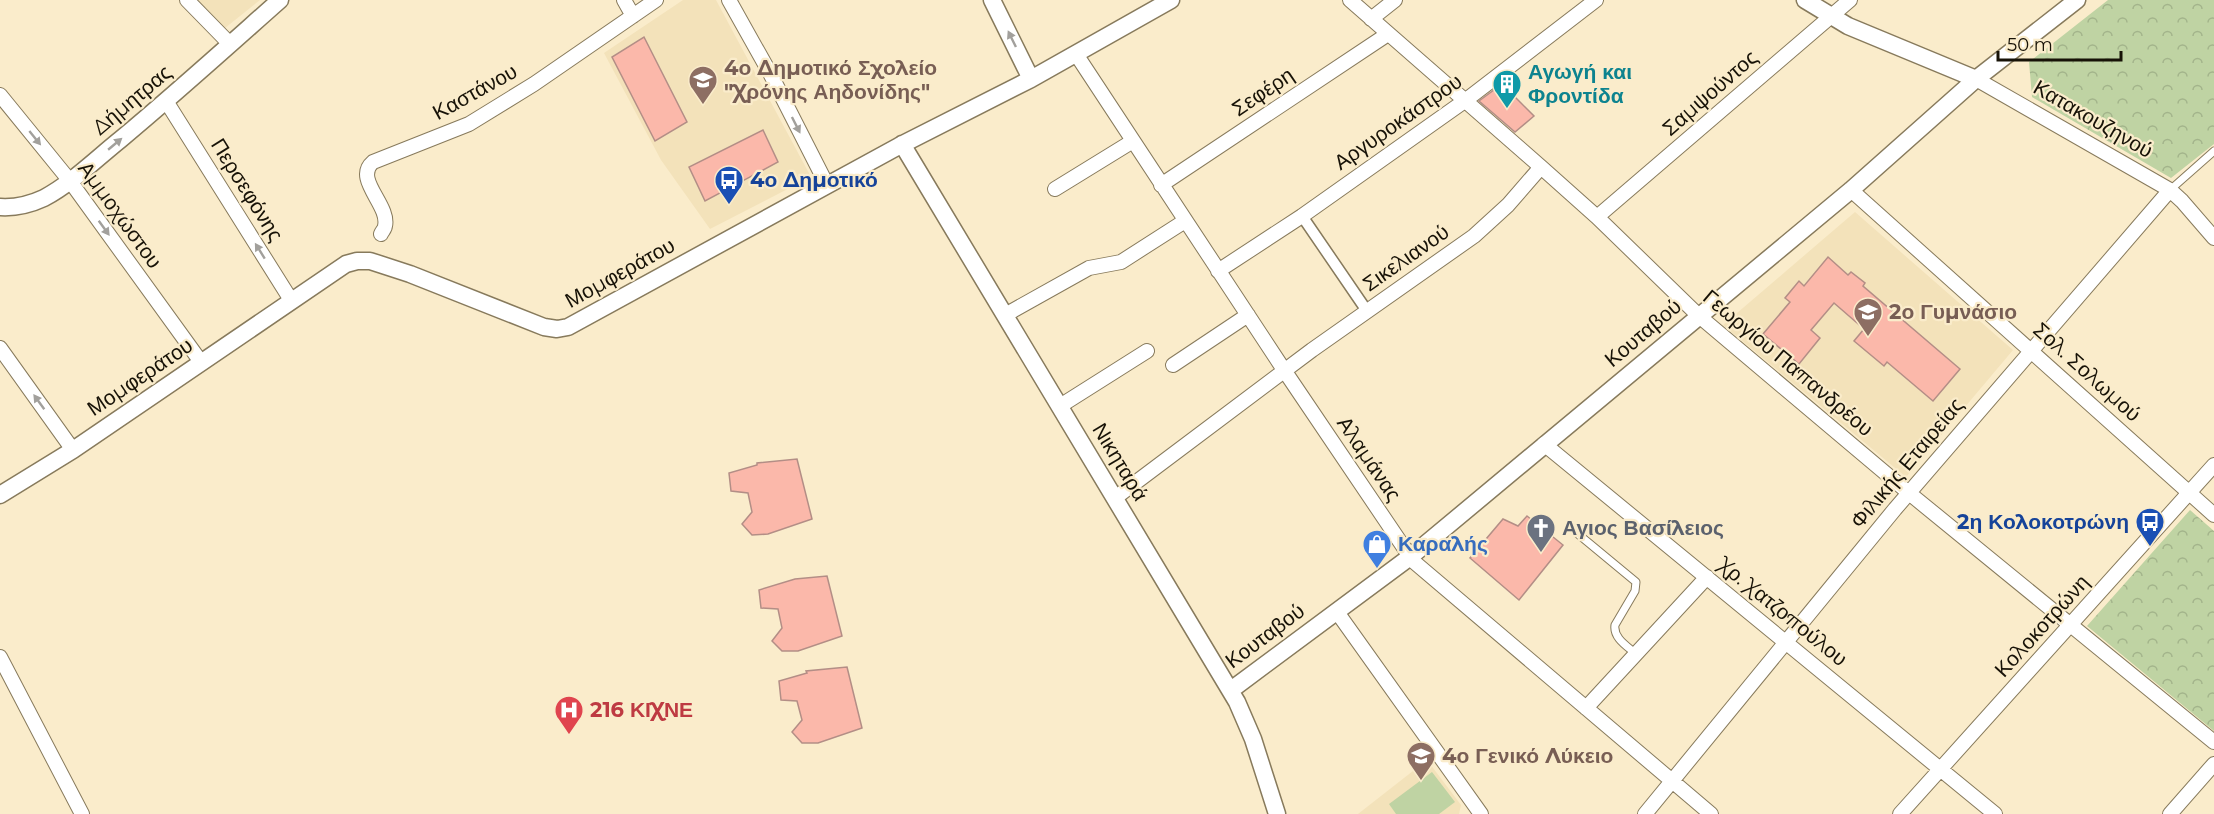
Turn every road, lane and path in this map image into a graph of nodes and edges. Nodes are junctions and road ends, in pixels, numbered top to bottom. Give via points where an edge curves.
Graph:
1 (187, 0) edge
2 (280, 0) edge
3 (624, 0) edge
4 (656, 0) edge
5 (729, 0) edge
6 (992, 0) edge
7 (1171, 0) edge
8 (1350, 0) edge
9 (1395, 0) edge
10 (1596, 0) edge
11 (1805, 0) edge
12 (1850, 0) edge
13 (2077, 0) edge
14 (633, 16) junction
15 (1831, 17) junction
16 (1371, 19) junction
17 (1388, 34) junction
18 (230, 45) junction
19 (1076, 54) junction
20 (1031, 79) junction
21 (1976, 79) junction
22 (0, 95) edge
23 (1466, 100) junction
24 (166, 101) junction
25 (1133, 141) junction
26 (902, 144) junction
27 (2214, 150) edge
28 (1542, 167) junction
29 (70, 181) junction
30 (827, 185) junction
31 (1161, 185) junction
32 (1055, 189) dead end
33 (1851, 190) junction
34 (2170, 190) junction
35 (0, 207) edge
36 (1302, 216) junction
37 (1597, 217) junction
38 (1185, 221) junction
39 (381, 234) dead end
40 (2214, 238) edge
41 (1218, 271) junction
42 (291, 300) junction
43 (1367, 311) junction
44 (1005, 315) junction
45 (1248, 315) junction
46 (1699, 316) junction
47 (0, 348) edge
48 (2031, 350) junction
49 (1147, 351) dead end
50 (201, 362) junction
51 (1173, 365) dead end
52 (1284, 370) junction
53 (1060, 406) junction
54 (1544, 444) junction
55 (74, 450) junction
56 (2214, 465) edge
57 (1909, 493) junction
58 (2189, 493) junction
59 (0, 495) edge
60 (1115, 498) junction
61 (2214, 514) edge
62 (1578, 534) dead end
63 (1410, 557) junction
64 (1707, 577) junction
65 (1337, 612) junction
66 (2071, 624) junction
67 (1786, 642) junction
68 (1636, 654) junction
69 (0, 657) edge
70 (1230, 690) junction
71 (1586, 708) junction
72 (2214, 742) edge
73 (2214, 764) edge
74 (1941, 769) junction
75 (1673, 782) junction
76 (82, 814) edge
77 (1277, 814) edge
78 (1481, 814) edge
79 (1645, 814) edge
80 (1711, 814) edge
81 (1900, 814) edge
82 (1995, 814) edge
83 (2170, 814) edge

1 - 18 street
2 - 18 street, Δήμητρας
3 - 14 street
4 - 14 street, Καστάνου
5 -> 30 street
20 -> 6 street
7 - 19 street, Μομφεράτου
8 - 16 street, Γεωργίου Παπανδρέου
9 - 16 street
10 - 23 street, Αργυροκάστρου
11 - 15 street, Κατακουζηνού
12 - 15 street, Σαμψούντος
13 - 21 street, Κουταβού
14 - 39 street, Καστάνου via 469,124 368,166 366,175 384,215
15 - 21 street, Κατακουζηνού
15 - 37 street, Σαμψούντος
16 - 17 street, Γεωργίου Παπανδρέου
17 - 23 street, Γεωργίου Παπανδρέου
17 - 31 street, Σεφέρη
18 - 24 street, Δήμητρας
19 - 20 street, Μομφεράτου
19 - 25 street, Αλαμάνας
20 - 26 street, Μομφεράτου
21 - 33 street, Κουταβού
21 - 34 street, Κατακουζηνού
22 -> 29 street, Αμμοχώστου
23 - 28 street, Γεωργίου Παπανδρέου
23 - 36 street, Αργυροκάστρου
29 -> 24 street, Δήμητρας
42 -> 24 street, Περσεφόνης
25 - 31 street, Αλαμάνας
25 - 32 street
26 - 30 street, Μομφεράτου
26 - 44 street, Νικηταρά
27 - 34 lane, Φιλικής Εταιρείας
28 - 37 street, Γεωργίου Παπανδρέου
28 - 43 street, Σικελιανού via 1474,236
29 - 35 street, Δήμητρας via 30,204
29 -> 50 street, Αμμοχώστου
30 - 42 street, Μομφεράτου via 568,327 544,327 370,261 346,264
31 - 38 street, Αλαμάνας
33 - 46 street, Κουταβού
33 - 48 street, Σολ. Σολωμού
34 - 40 street, Κατακουζηνού
34 - 48 street, Φιλικής Εταιρείας
36 - 41 street, Αργυροκάστρου
36 - 43 street
37 - 46 street, Γεωργίου Παπανδρέου
38 - 41 street, Αλαμάνας
38 - 44 street via 1121,262 1089,268
41 - 45 street, Αλαμάνας
42 - 50 street, Μομφεράτου
43 - 52 street, Σικελιανού
44 - 53 street, Νικηταρά
45 - 51 street
45 - 52 street, Αλαμάνας
46 - 54 street, Κουταβού
46 - 57 street, Γεωργίου Παπανδρέου
55 -> 47 street
48 - 57 street, Φιλικής Εταιρείας
48 - 58 street, Σολ. Σολωμού
49 - 53 street
50 - 55 street, Μομφεράτου
52 - 60 street, Σικελιανού
52 - 63 street, Αλαμάνας
53 - 60 street, Νικηταρά
54 - 63 street, Κουταβού
54 - 64 street, Χρ. Χατζοπούλου
55 - 59 street, Μομφεράτου
56 - 58 street, Κολοκοτρώνη
57 - 66 street, Γεωργίου Παπανδρέου
57 - 67 street, Φιλικής Εταιρείας
58 - 61 street, Σολ. Σολωμού
58 - 66 street, Κολοκοτρώνη
60 - 70 street, Νικηταρά
62 - 68 lane via 1636,582 1614,631
63 - 65 street, Κουταβού
63 - 71 street, Αλαμάνας
64 - 67 street, Χρ. Χατζοπούλου
64 - 68 street
65 - 70 street, Κουταβού
65 - 78 street
66 - 72 street, Γεωργίου Παπανδρέου
66 - 74 street, Κολοκοτρώνη
67 - 74 street, Χρ. Χατζοπούλου
67 - 75 street, Φιλικής Εταιρείας
68 - 71 street
69 - 76 street
70 - 77 street, Νικηταρά via 1253,739
71 - 75 street, Αλαμάνας
73 - 83 street
74 - 81 street, Κολοκοτρώνη
74 - 82 street, Χρ. Χατζοπούλου
75 - 79 street, Φιλικής Εταιρείας
75 - 80 street, Αλαμάνας

